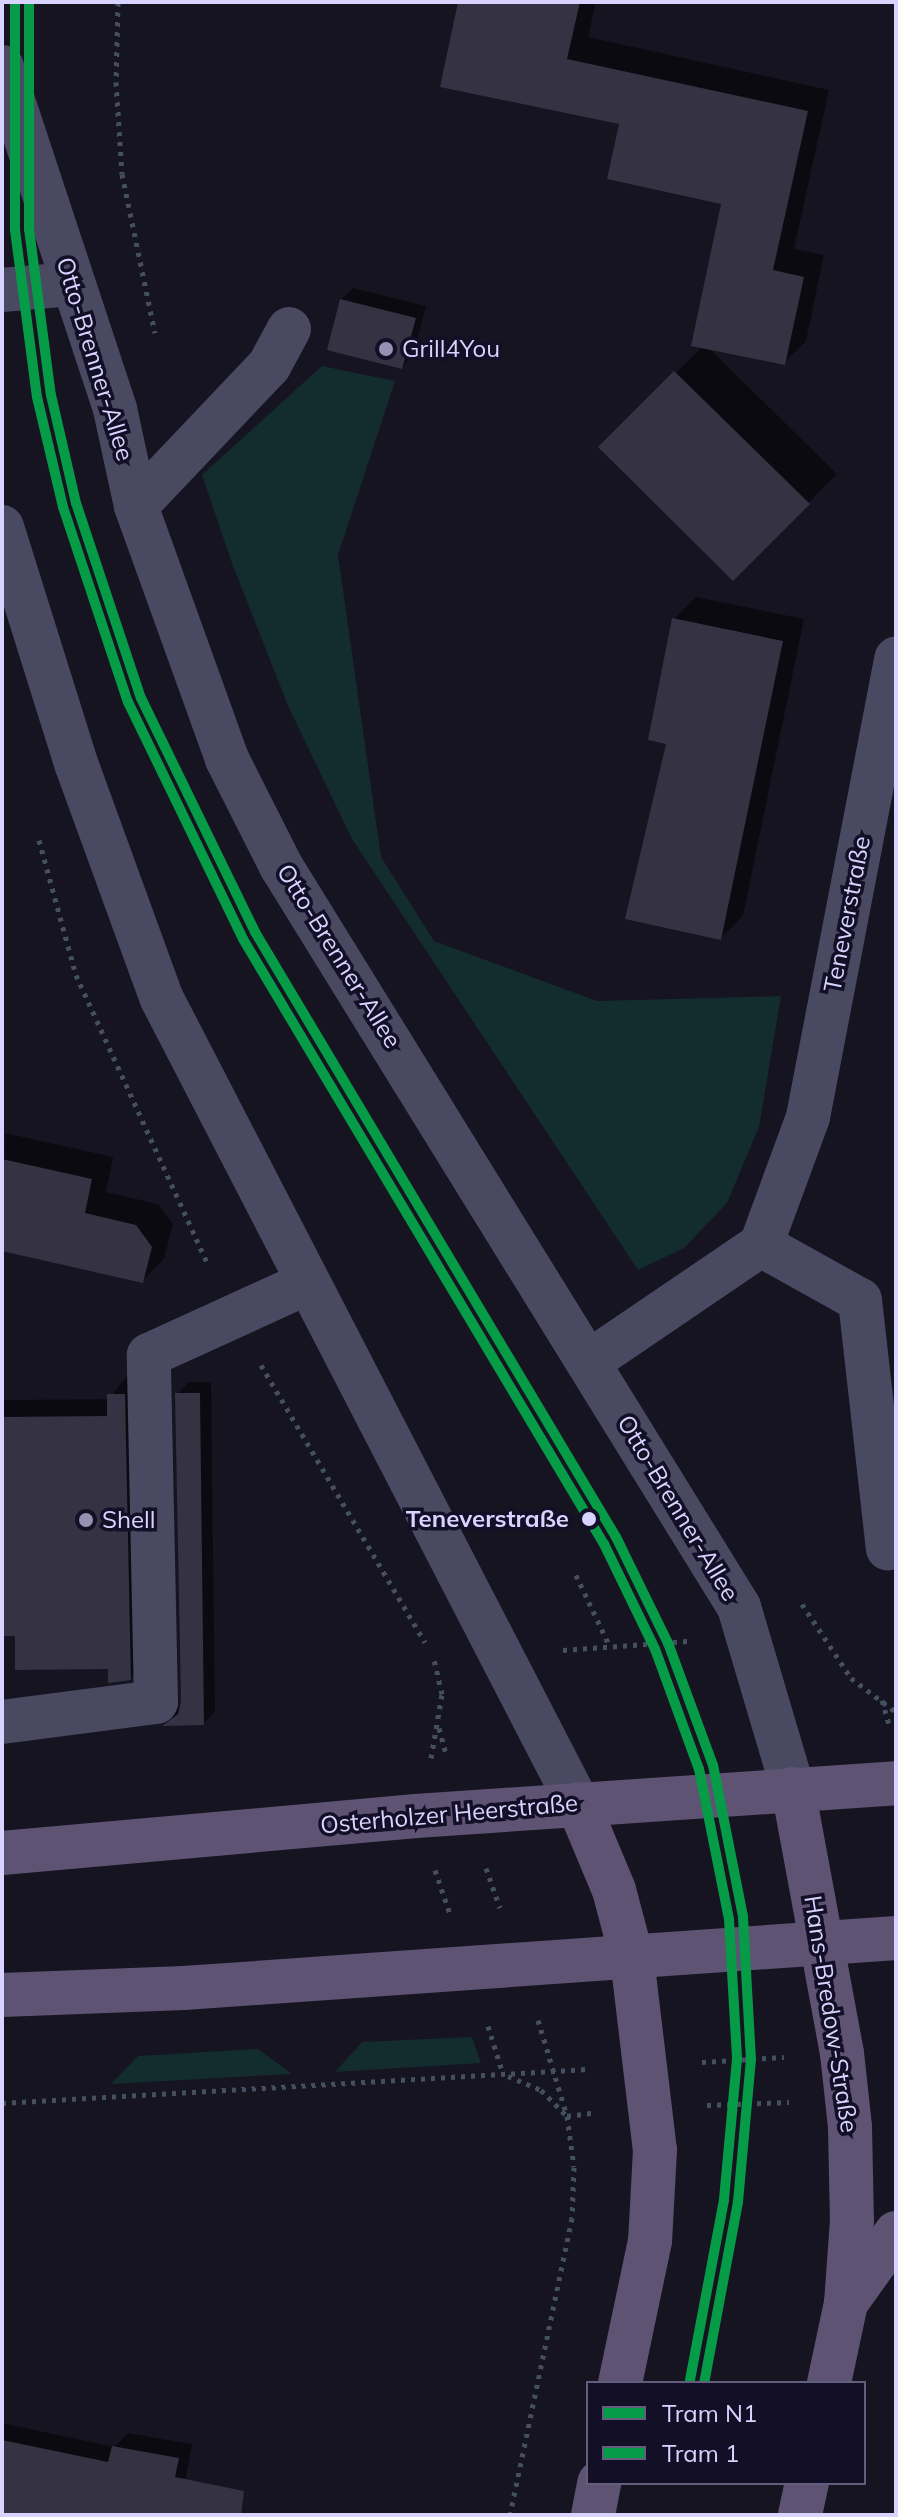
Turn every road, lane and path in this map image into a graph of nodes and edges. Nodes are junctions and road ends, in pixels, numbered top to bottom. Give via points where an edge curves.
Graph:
1 (118, 2) edge
2 (2, 67) edge
3 (72, 284) junction
4 (2, 290) edge
5 (289, 329) dead end
6 (156, 338) dead end
7 (136, 506) junction
8 (2, 527) edge
9 (896, 658) edge
10 (35, 826) dead end
11 (761, 1245) junction
12 (307, 1283) junction
13 (233, 1318) junction
14 (590, 1361) junction
15 (896, 1547) edge
16 (576, 1575) dead end
17 (800, 1602) dead end
18 (817, 1629) junction
19 (748, 1636) junction
20 (610, 1647) junction
21 (500, 1654) junction
22 (434, 1657) junction
23 (896, 1712) edge
24 (2, 1722) edge
25 (896, 1783) edge
26 (793, 1789) junction
27 (578, 1804) junction
28 (416, 1816) junction
29 (2, 1853) edge
30 (896, 1938) edge
31 (822, 1945) junction
32 (632, 1958) junction
33 (470, 1969) junction
34 (2, 1995) edge
35 (503, 2074) junction
36 (848, 2099) junction
37 (2, 2103) edge
38 (652, 2108) junction
39 (567, 2116) junction
40 (896, 2233) edge
41 (846, 2303) junction
42 (620, 2381) edge
43 (829, 2381) edge
44 (599, 2485) edge
45 (807, 2485) edge
46 (510, 2515) edge
47 (593, 2515) edge
48 (800, 2515) edge

1 - 6 path via 122,174
2 - 3 street, Otto-Brenner-Allee
3 - 4 street
3 - 7 street, Otto-Brenner-Allee via 115,409
5 - 7 street via 269,366
7 - 14 street, Otto-Brenner-Allee via 227,759 281,866
8 - 12 street via 77,766 162,999
9 - 11 street, Teneverstraße via 808,1117
10 - 13 path via 76,975
11 - 14 street
11 - 15 street via 860,1300 888,1548
12 - 13 street
12 - 21 street
13 - 22 path
13 - 24 street via 149,1355 156,1702
14 - 19 street, Otto-Brenner-Allee via 739,1607
16 - 20 path
17 - 18 path
18 - 19 path
18 - 23 path via 851,1678
19 - 20 path
19 - 26 street, Otto-Brenner-Allee
20 - 21 path
21 - 22 path
21 - 27 street
22 - 28 path via 442,1694 439,1727
25 - 26 main road, Osterholzer Heerstraße
26 - 27 main road, Osterholzer Heerstraße
26 - 31 main road, Hans-Bredow-Straße
27 - 28 main road, Osterholzer Heerstraße
27 - 32 main road via 614,1890
28 - 29 main road, Osterholzer Heerstraße
28 - 33 path
30 - 31 main road
31 - 32 main road
31 - 36 main road, Hans-Bredow-Straße
32 - 33 main road
32 - 38 main road
33 - 34 main road
33 - 35 path
35 - 37 path
35 - 39 path via 541,2090
36 - 38 path
36 - 41 main road, Hans-Bredow-Straße via 852,2220
38 - 39 path
38 - 42 main road via 650,2241
39 - 46 path via 574,2167 572,2218
40 - 41 main road
41 - 43 main road, Hans-Bredow-Straße
44 - 47 main road
45 - 48 main road

